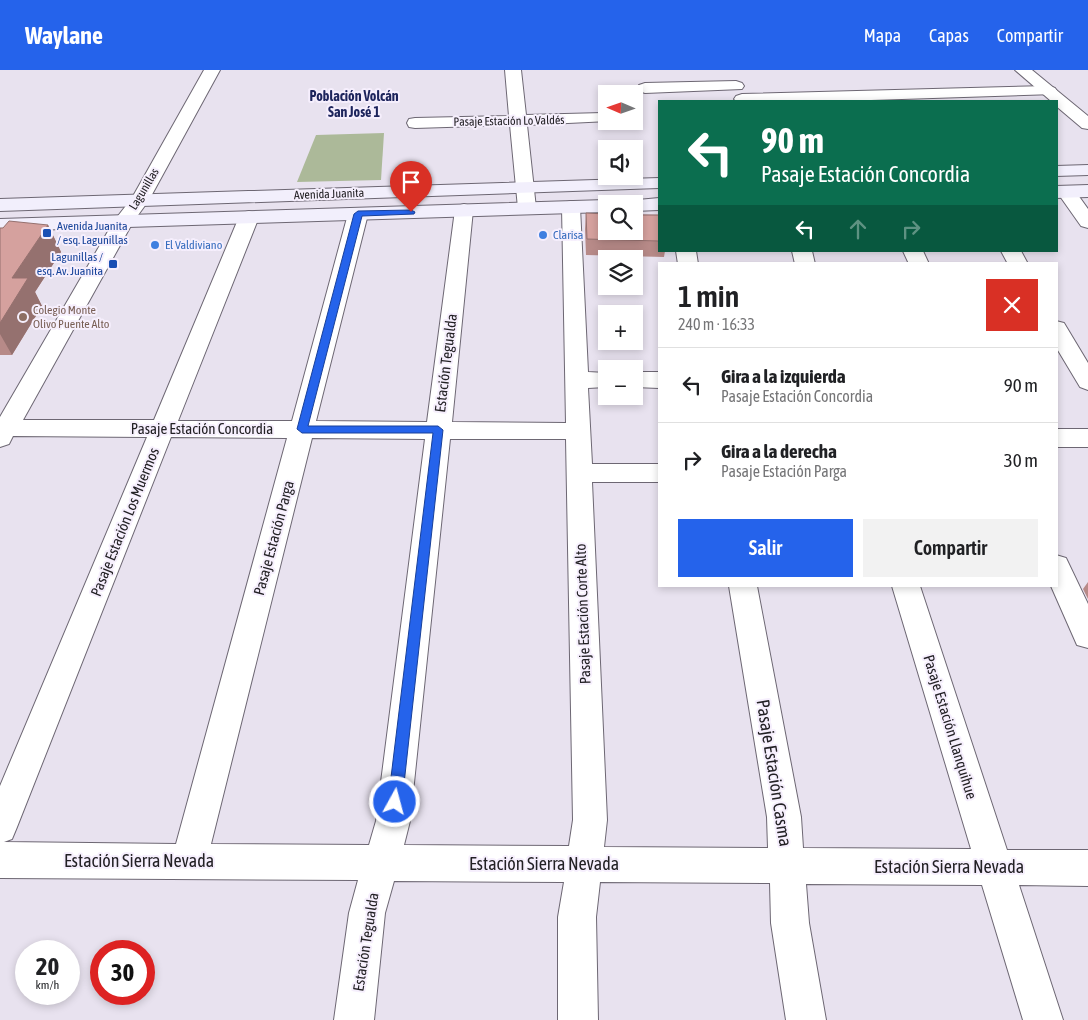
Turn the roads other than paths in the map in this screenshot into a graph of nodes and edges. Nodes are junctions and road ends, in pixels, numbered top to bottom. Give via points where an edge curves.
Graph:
1 (212, 70) edge
2 (513, 70) edge
3 (729, 70) edge
4 (1023, 70) edge
5 (646, 89) dead end
6 (1049, 91) junction
7 (741, 95) edge
8 (598, 118) edge
9 (518, 120) junction
10 (415, 123) dead end
11 (1088, 124) edge
12 (1088, 170) edge
13 (1058, 171) edge
14 (658, 184) edge
15 (525, 188) junction
16 (1088, 191) edge
17 (1061, 192) edge
18 (140, 200) junction
19 (658, 204) edge
20 (0, 205) edge
21 (643, 205) edge
22 (598, 206) edge
23 (572, 207) junction
24 (527, 208) junction
25 (464, 210) junction
26 (358, 214) junction
27 (249, 217) junction
28 (124, 221) junction
29 (1088, 222) edge
30 (0, 225) edge
31 (1058, 331) edge
32 (577, 380) junction
33 (598, 380) edge
34 (643, 380) edge
35 (658, 380) edge
36 (1088, 382) edge
37 (163, 428) junction
38 (302, 429) junction
39 (438, 430) junction
40 (578, 430) junction
41 (3, 433) edge
42 (1058, 438) edge
43 (1088, 438) edge
44 (579, 473) junction
45 (658, 473) edge
46 (1058, 570) edge
47 (743, 587) edge
48 (906, 587) edge
49 (1088, 636) edge
50 (0, 827) edge
51 (0, 860) edge
52 (189, 862) junction
53 (382, 863) junction
54 (583, 864) junction
55 (787, 866) junction
56 (994, 868) junction
57 (1088, 868) edge
58 (354, 1020) edge
59 (578, 1020) edge
60 (806, 1020) edge
61 (1042, 1020) edge

1 - 18 street, Lagunillas
2 - 9 street
3 - 7 street
4 - 6 street
5 - 7 street
6 - 7 street
6 - 11 street
8 - 9 street, Pasaje Estación Lo Valdés
9 - 10 street, Pasaje Estación Lo Valdés
9 - 15 street
12 - 13 main road
14 - 15 main road, Avenida Juanita
15 - 18 main road, Avenida Juanita
15 - 24 street
16 - 17 main road
17 - 29 street
18 - 20 main road, Avenida Juanita
18 - 28 street, Lagunillas
19 - 21 main road
22 - 23 main road, Avenida Juanita
23 - 24 main road, Avenida Juanita
23 - 32 street, Pasaje Estación Corte Alto
24 - 25 main road, Avenida Juanita
25 - 26 main road, Avenida Juanita
25 - 39 street, Estación Tegualda
26 - 27 main road, Avenida Juanita
26 - 38 street, Pasaje Estación Parga
27 - 28 main road, Avenida Juanita
27 - 37 street, Pasaje Estación Los Muermos
28 - 30 main road, Avenida Juanita
28 - 41 street, Lagunillas
31 - 36 street
32 - 33 street
32 - 40 street, Pasaje Estación Corte Alto
34 - 35 street
37 - 38 street, Pasaje Estación Concordia
37 - 41 street, Pasaje Estación Concordia
37 - 50 street, Pasaje Estación Los Muermos
38 - 39 street, Pasaje Estación Concordia
38 - 52 street, Pasaje Estación Parga
39 - 40 street, Pasaje Estación Concordia
39 - 53 street, Estación Tegualda via 392,821
40 - 44 street, Pasaje Estación Corte Alto
42 - 43 street
44 - 45 street
44 - 54 street, Pasaje Estación Corte Alto via 590,820
46 - 49 street
47 - 55 street, Pasaje Estación Casma via 784,817
48 - 56 street, Pasaje Estación Llanquihue
51 - 52 street, Estación Sierra Nevada
52 - 53 street, Estación Sierra Nevada
53 - 54 street, Estación Sierra Nevada
53 - 58 street, Estación Tegualda via 367,913
54 - 55 street, Estación Sierra Nevada
54 - 59 street, Pasaje Estación Corte Alto via 577,917
55 - 56 street, Estación Sierra Nevada
55 - 60 street, Pasaje Estación Casma via 790,923
56 - 57 street, Estación Sierra Nevada
56 - 61 street, Pasaje Estación Llanquihue

